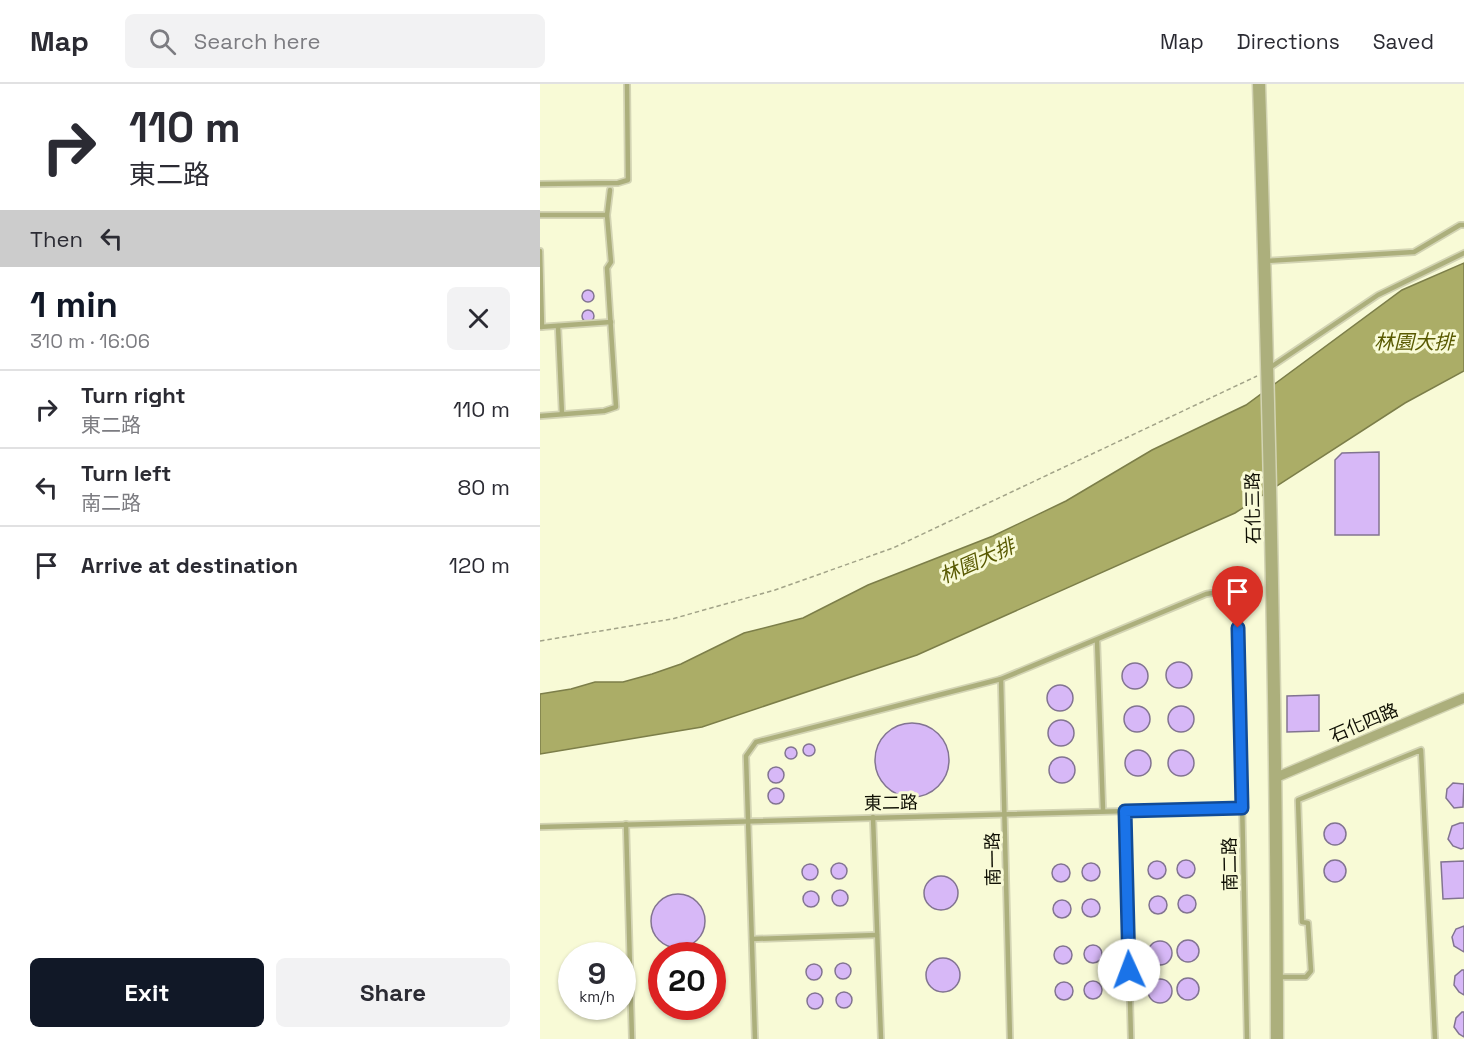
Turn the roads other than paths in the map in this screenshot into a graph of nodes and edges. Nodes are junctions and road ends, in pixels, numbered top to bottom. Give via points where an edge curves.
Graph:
1 (627, 84) edge
2 (1259, 84) edge
3 (540, 184) edge
4 (610, 190) dead end
5 (540, 215) edge
6 (608, 215) junction
7 (1464, 225) edge
8 (540, 251) edge
9 (1464, 253) edge
10 (1264, 261) junction
11 (611, 322) junction
12 (558, 326) junction
13 (541, 327) edge
14 (1267, 365) junction
15 (562, 414) junction
16 (540, 416) edge
17 (1097, 640) junction
18 (1001, 679) junction
19 (1464, 698) edge
20 (1277, 777) junction
21 (1242, 808) junction
22 (1103, 810) junction
23 (1125, 811) junction
24 (1005, 814) junction
25 (873, 817) junction
26 (748, 820) junction
27 (626, 824) junction
28 (540, 827) edge
29 (877, 935) junction
30 (752, 939) junction
31 (1277, 977) junction
32 (632, 1039) edge
33 (755, 1039) edge
34 (881, 1039) edge
35 (1010, 1039) edge
36 (1131, 1039) edge
37 (1247, 1039) edge
38 (1277, 1039) edge
39 (1435, 1039) edge

1 - 3 lane via 628,180
2 - 10 street, 石化三路
4 - 6 lane
5 - 6 lane
6 - 11 lane
7 - 10 lane via 1414,252
8 - 13 lane
9 - 14 lane via 1378,295
10 - 14 street, 石化三路
11 - 12 lane
11 - 15 lane via 616,407
12 - 13 lane
12 - 15 lane
14 - 20 street, 石化三路
15 - 16 lane
17 - 18 lane
17 - 21 lane, 南二路 via 1206,594 1219,591 1231,596 1238,606
17 - 22 lane
18 - 24 lane, 南一路
18 - 26 lane via 756,742 746,756
19 - 20 street, 石化四路
20 - 31 street, 石化三路
21 - 23 lane, 東二路
21 - 37 lane, 南二路
22 - 23 lane, 東二路
22 - 24 lane, 東二路
23 - 36 lane
24 - 25 lane, 東二路
24 - 35 lane, 南一路
25 - 26 lane, 東二路
25 - 29 lane
26 - 27 lane, 東二路
26 - 30 lane
27 - 28 lane, 東二路
27 - 32 lane
29 - 30 lane
29 - 34 lane
30 - 33 lane
31 - 38 street, 石化三路
31 - 39 lane via 1306,977 1311,971 1308,923 1302,922 1298,800 1421,750

